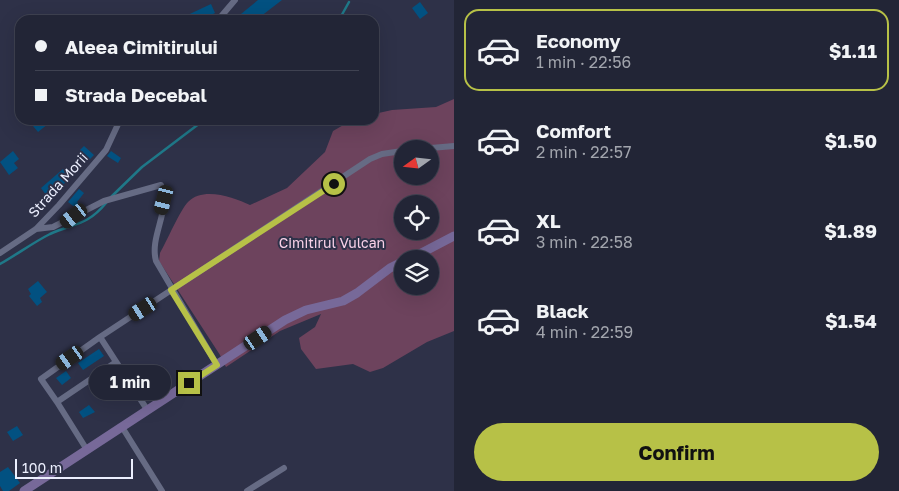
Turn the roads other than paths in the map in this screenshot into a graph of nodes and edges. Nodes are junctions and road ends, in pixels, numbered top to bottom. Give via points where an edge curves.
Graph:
1 (235, 0) edge
2 (222, 15) edge
3 (118, 125) edge
4 (454, 146) edge
5 (439, 147) edge
6 (394, 152) edge
7 (36, 229) junction
8 (454, 236) edge
9 (427, 250) edge
10 (0, 253) edge
11 (394, 266) edge
12 (171, 290) junction
13 (100, 337) junction
14 (116, 362) junction
15 (217, 365) junction
16 (57, 402) junction
17 (148, 411) junction
18 (122, 427) junction
19 (87, 450) junction
20 (284, 468) dead end
21 (24, 491) edge
22 (162, 491) edge
23 (247, 491) edge

1 - 2 street
3 - 7 street, Strada Morii via 106,150
4 - 5 street
6 - 12 street via 370,159
7 - 10 street, Strada Morii
7 - 12 street via 65,223 104,201 161,185 164,200 154,255
8 - 9 street
11 - 15 street via 343,300 306,310 285,320
12 - 13 street
12 - 15 street
13 - 14 street
13 - 16 street via 41,379
14 - 16 street
14 - 17 street
15 - 17 street
16 - 19 street
17 - 18 street
18 - 19 street
18 - 22 street
19 - 21 street
20 - 23 street

